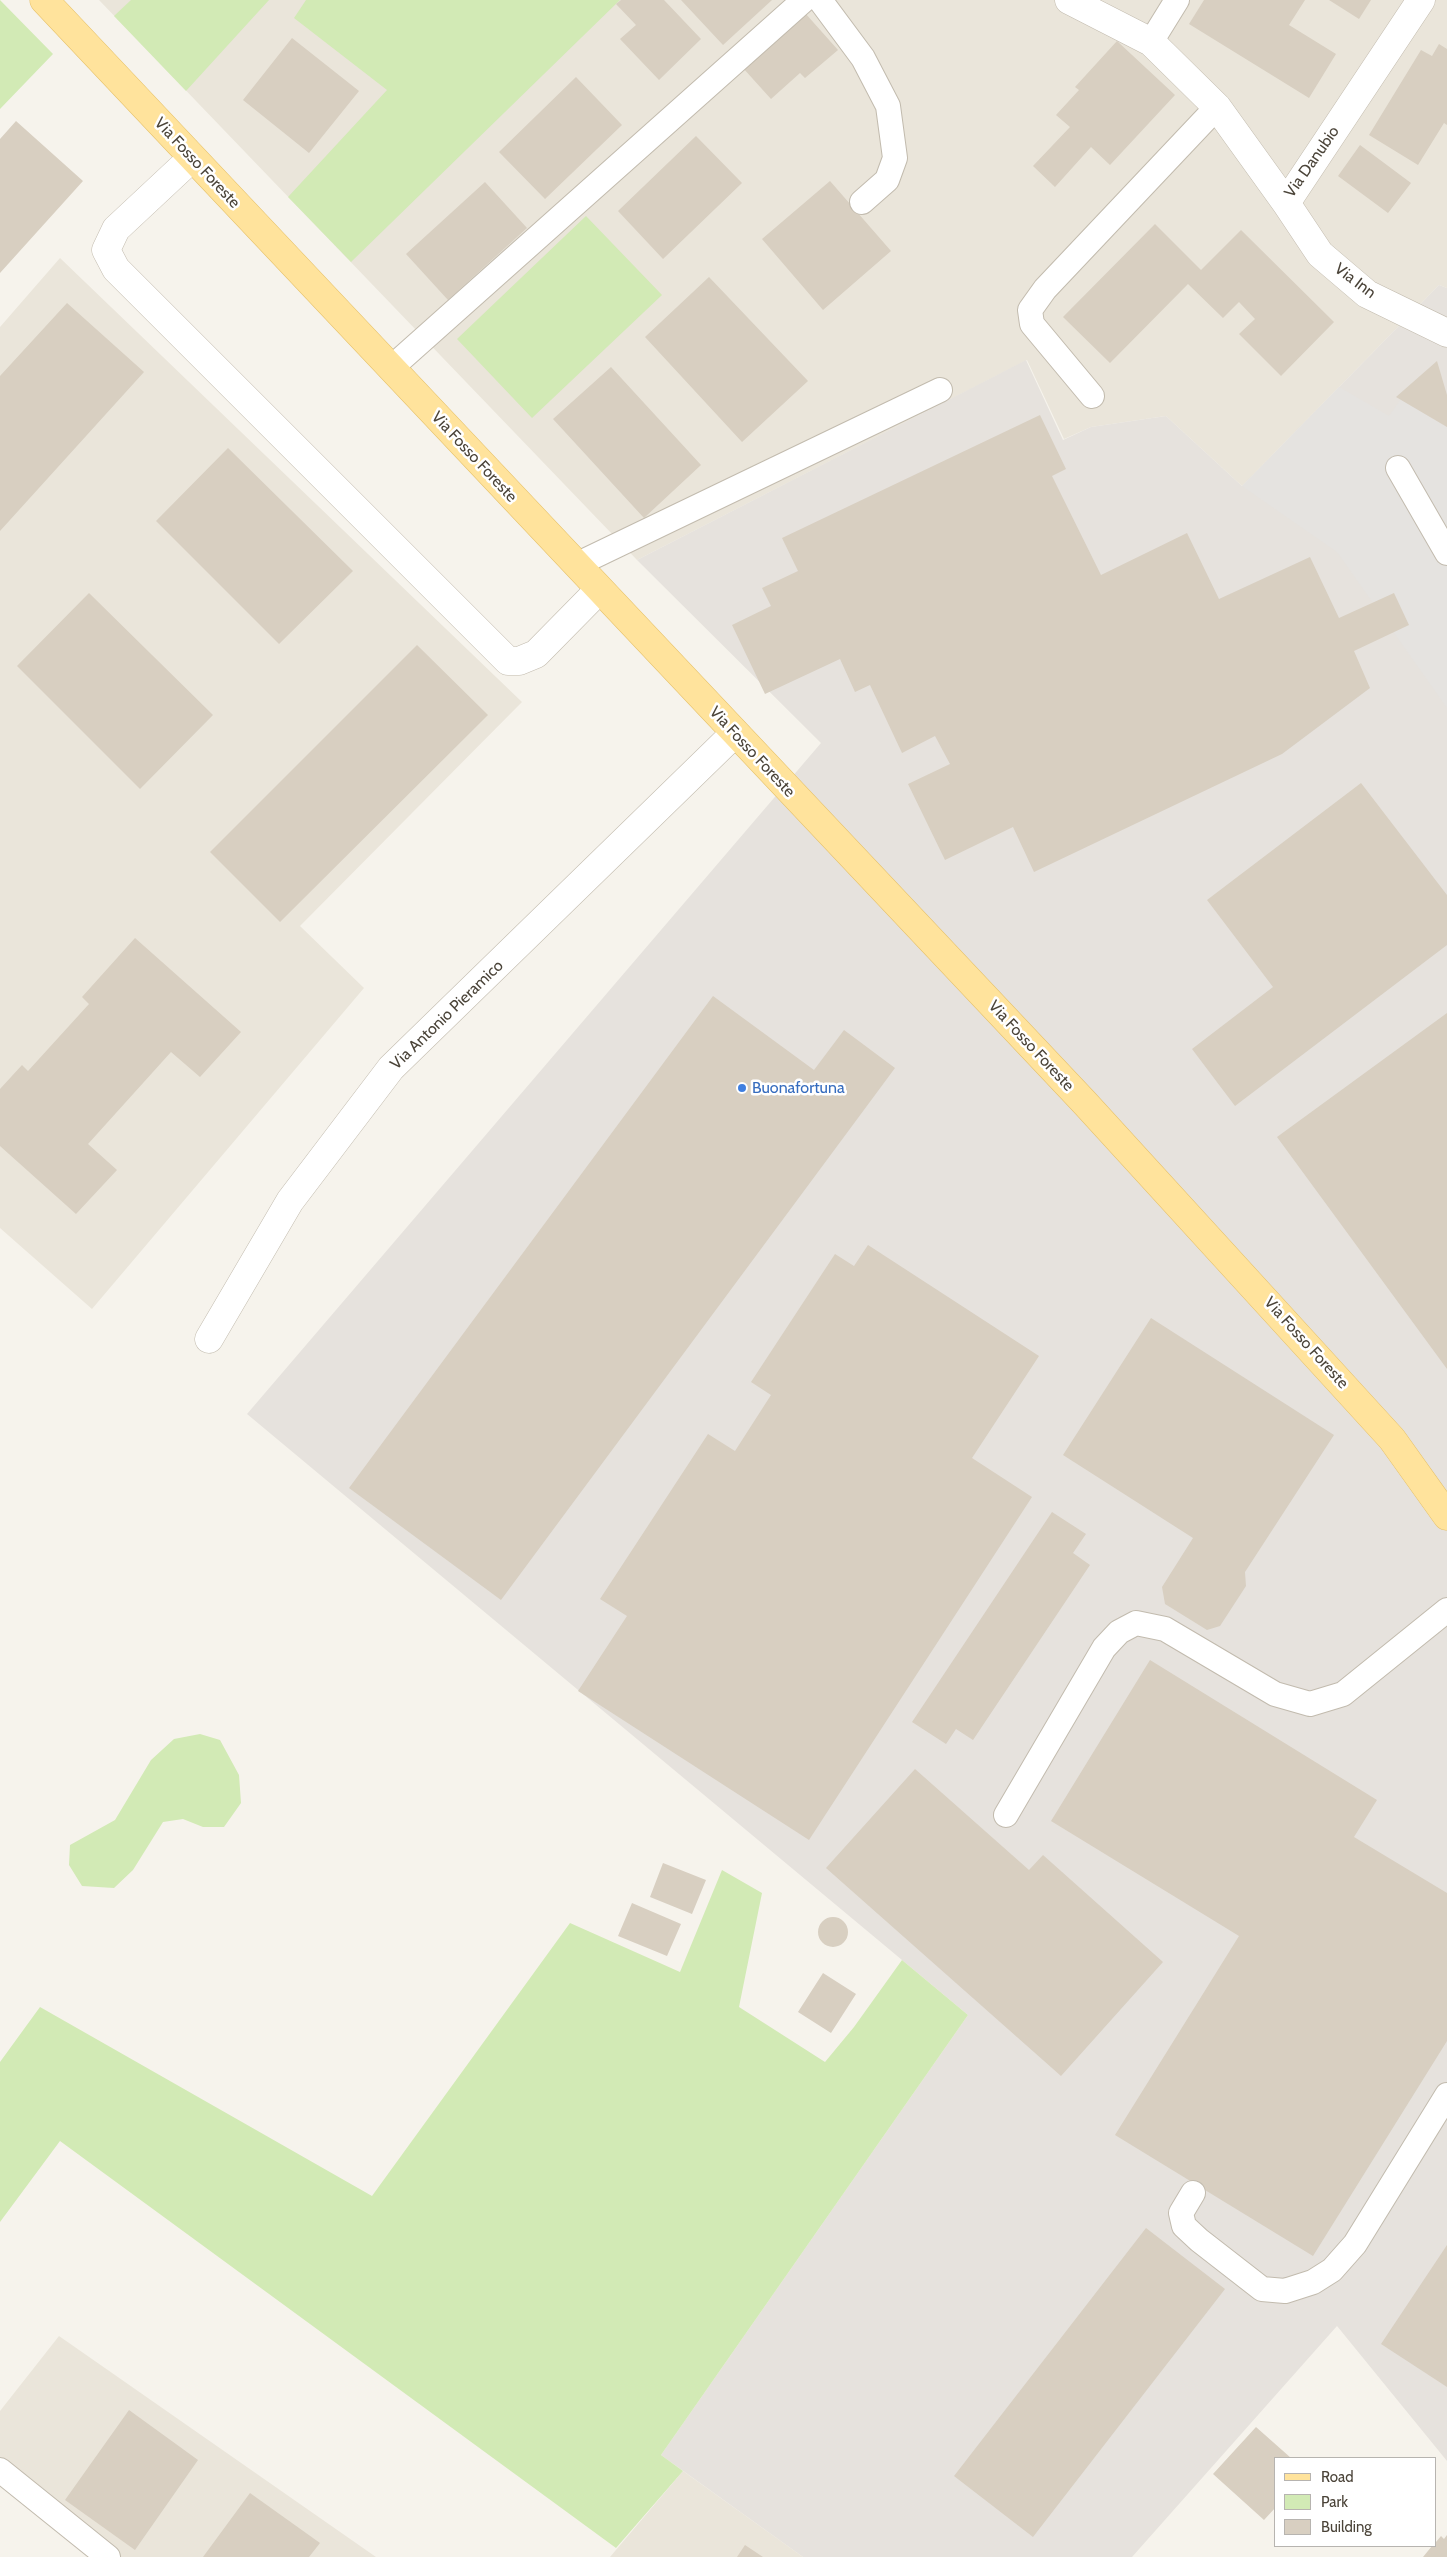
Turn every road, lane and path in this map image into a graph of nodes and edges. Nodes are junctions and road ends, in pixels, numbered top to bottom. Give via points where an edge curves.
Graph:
1 (44, 0) edge
2 (804, 0) edge
3 (820, 0) edge
4 (1069, 0) edge
5 (1177, 0) edge
6 (1421, 0) edge
7 (1151, 42) junction
8 (1216, 107) junction
9 (192, 158) junction
10 (862, 202) dead end
11 (1286, 203) junction
12 (1447, 333) edge
13 (391, 368) junction
14 (940, 390) dead end
15 (1092, 396) dead end
16 (1398, 468) dead end
17 (1447, 553) edge
18 (576, 565) junction
19 (599, 590) junction
20 (734, 733) junction
21 (209, 1338) dead end
22 (1447, 1516) edge
23 (1447, 1610) edge
24 (1006, 1815) dead end
25 (1447, 2095) edge
26 (1193, 2193) dead end
27 (0, 2470) edge
28 (108, 2557) edge

1 - 9 main road, Via Fosso Foreste
2 - 13 lane
3 - 10 lane via 863,58 888,106 895,158 887,180
4 - 7 street, Via Danubio
5 - 7 lane
6 - 11 street, Via Danubio
7 - 8 street, Via Danubio
8 - 11 street, Via Danubio
8 - 15 lane via 1045,289 1030,310 1032,324
9 - 13 main road, Via Fosso Foreste
9 - 19 street via 116,229 106,250 116,269 508,661 519,661 536,654
11 - 12 street, Via Inn via 1320,254 1367,294
13 - 18 main road, Via Fosso Foreste
14 - 18 lane
16 - 17 lane
18 - 19 main road, Via Fosso Foreste
19 - 20 main road, Via Fosso Foreste
20 - 21 street, Via Antonio Pieramico via 391,1068 290,1201
20 - 22 main road, Via Fosso Foreste via 1084,1102 1332,1371 1392,1439
23 - 24 lane via 1343,1694 1310,1704 1275,1694 1165,1629 1136,1623 1119,1632 1104,1648
25 - 26 lane via 1354,2244 1332,2270 1313,2282 1285,2291 1262,2289 1184,2226 1181,2213
27 - 28 lane

